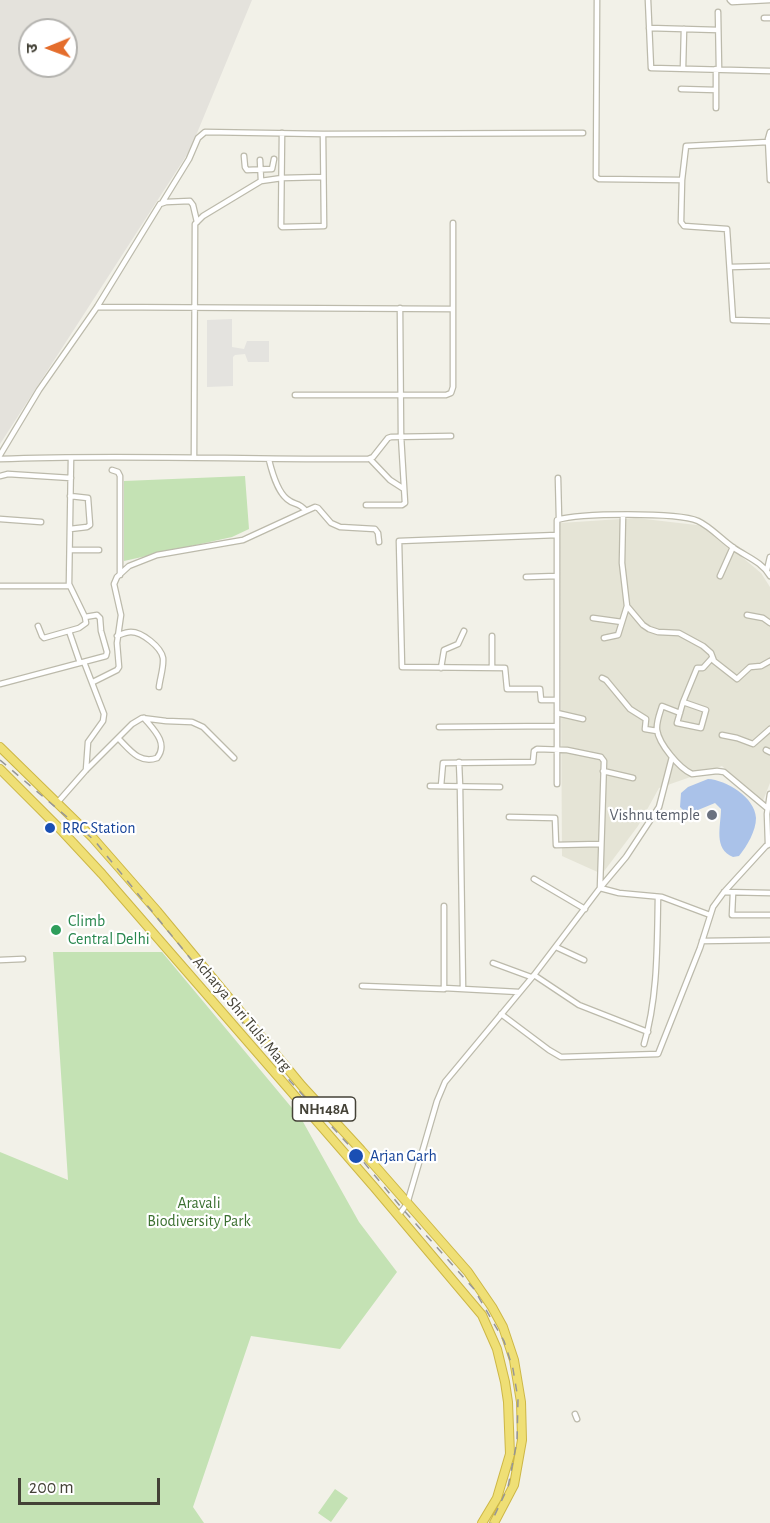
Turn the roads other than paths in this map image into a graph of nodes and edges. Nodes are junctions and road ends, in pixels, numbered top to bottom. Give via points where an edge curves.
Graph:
1 (597, 0) edge
2 (648, 0) edge
3 (730, 0) edge
4 (770, 0) edge
5 (718, 12) dead end
6 (649, 28) junction
7 (684, 29) junction
8 (718, 30) junction
9 (683, 68) junction
10 (717, 69) junction
11 (770, 71) edge
12 (681, 89) dead end
13 (716, 90) junction
14 (716, 108) dead end
15 (770, 132) edge
16 (282, 133) junction
17 (583, 133) dead end
18 (323, 134) junction
19 (768, 142) junction
20 (244, 156) dead end
21 (274, 159) dead end
22 (260, 160) dead end
23 (769, 165) edge
24 (260, 170) junction
25 (323, 177) junction
26 (282, 178) junction
27 (682, 180) junction
28 (770, 180) edge
29 (261, 181) junction
30 (162, 203) junction
31 (197, 222) junction
32 (453, 223) dead end
33 (770, 266) edge
34 (730, 267) junction
35 (97, 307) junction
36 (400, 308) junction
37 (195, 309) junction
38 (453, 309) junction
39 (770, 321) edge
40 (295, 394) dead end
41 (400, 395) junction
42 (401, 436) junction
43 (451, 436) dead end
44 (0, 457) edge
45 (194, 457) junction
46 (71, 458) junction
47 (370, 459) junction
48 (269, 460) junction
49 (112, 470) dead end
50 (0, 476) edge
51 (71, 478) junction
52 (558, 478) dead end
53 (404, 489) junction
54 (70, 496) junction
55 (366, 505) dead end
56 (306, 512) junction
57 (623, 515) junction
58 (559, 518) junction
59 (0, 519) edge
60 (41, 522) dead end
61 (70, 529) junction
62 (557, 535) junction
63 (380, 542) dead end
64 (733, 547) junction
65 (71, 550) junction
66 (99, 550) dead end
67 (770, 557) edge
68 (768, 570) edge
69 (120, 575) junction
70 (557, 576) junction
71 (720, 576) dead end
72 (770, 576) edge
73 (526, 577) dead end
74 (0, 586) edge
75 (69, 586) junction
76 (627, 606) junction
77 (747, 615) dead end
78 (85, 616) junction
79 (593, 618) dead end
80 (622, 622) junction
81 (770, 623) edge
82 (38, 626) dead end
83 (69, 631) junction
84 (464, 631) dead end
85 (117, 636) junction
86 (492, 636) dead end
87 (604, 638) dead end
88 (712, 658) junction
89 (770, 661) edge
90 (82, 662) junction
91 (441, 668) junction
92 (492, 668) junction
93 (602, 678) dead end
94 (93, 682) junction
95 (0, 684) edge
96 (159, 687) dead end
97 (557, 700) junction
98 (683, 702) junction
99 (557, 713) junction
100 (680, 713) junction
101 (144, 718) junction
102 (583, 719) dead end
103 (557, 726) junction
104 (439, 727) dead end
105 (770, 729) edge
106 (657, 731) junction
107 (722, 735) dead end
108 (118, 738) junction
109 (0, 747) edge
110 (557, 749) junction
111 (672, 757) junction
112 (11, 758) junction
113 (234, 758) dead end
114 (459, 762) junction
115 (0, 769) edge
116 (86, 770) junction
117 (603, 771) junction
118 (633, 778) dead end
119 (557, 784) dead end
120 (430, 786) dead end
121 (441, 786) junction
122 (460, 786) junction
123 (500, 788) dead end
124 (770, 794) edge
125 (57, 803) junction
126 (767, 808) junction
127 (509, 817) dead end
128 (768, 820) edge
129 (600, 844) junction
130 (769, 844) edge
131 (534, 879) dead end
132 (600, 888) junction
133 (724, 892) junction
134 (733, 893) junction
135 (770, 893) edge
136 (658, 897) junction
137 (444, 906) dead end
138 (585, 909) junction
139 (710, 915) junction
140 (770, 915) edge
141 (770, 940) edge
142 (702, 941) junction
143 (556, 946) junction
144 (23, 959) dead end
145 (0, 960) edge
146 (584, 960) dead end
147 (493, 963) dead end
148 (532, 976) junction
149 (362, 986) dead end
150 (444, 989) junction
151 (462, 989) junction
152 (519, 992) junction
153 (501, 1014) junction
154 (648, 1032) junction
155 (644, 1044) dead end
156 (407, 1204) junction
157 (398, 1216) junction
158 (482, 1523) edge
159 (494, 1523) edge

1 - 27 street via 596,177
2 - 6 street
3 - 4 street
5 - 8 street
6 - 7 street
6 - 9 street via 650,67
7 - 8 street
7 - 9 street
8 - 10 street
9 - 10 street
10 - 11 street
10 - 13 street
12 - 13 street
13 - 14 street
15 - 19 street
16 - 18 street
16 - 26 street
16 - 30 street via 202,133
17 - 18 street
18 - 25 street
19 - 23 street
19 - 27 street via 686,146
20 - 24 street via 245,168
21 - 24 street via 272,169
22 - 24 street
23 - 28 street
24 - 29 street
25 - 26 street
25 - 26 street via 322,227 280,226
26 - 29 street
27 - 34 street via 682,225 728,229
29 - 31 street
30 - 31 street via 192,202
30 - 35 street
31 - 37 street
32 - 38 street
33 - 34 street
34 - 39 street via 733,320
35 - 37 street
35 - 44 street via 39,390
36 - 37 street
36 - 38 street
36 - 41 street
37 - 45 street
38 - 41 street via 452,392
40 - 41 street
41 - 42 street
42 - 43 street
42 - 47 street via 388,438
42 - 53 street
44 - 46 street
45 - 46 street
45 - 48 street
46 - 51 street
47 - 48 street
47 - 53 street
48 - 56 street via 284,496 301,504
49 - 69 street via 120,476
50 - 51 street
51 - 54 street
52 - 58 street
53 - 55 street via 404,505
54 - 61 street
54 - 61 street via 88,498 90,525
56 - 63 street via 315,507 340,527 375,529
56 - 69 street via 243,540 157,555 133,564
57 - 58 street
57 - 64 street via 687,517
57 - 76 street via 622,563
58 - 62 street
59 - 60 street
61 - 65 street
62 - 70 street
62 - 91 street via 399,541 402,667
64 - 68 street
64 - 71 street
65 - 66 street
65 - 75 street
67 - 68 street
68 - 72 street
69 - 85 street via 114,584 121,615
70 - 73 street
70 - 97 street
74 - 75 street
75 - 78 street
76 - 80 street
76 - 88 street via 642,625 658,632 679,633 709,650
77 - 81 street
78 - 83 street via 84,625
78 - 90 street via 94,614 100,618 107,655
79 - 80 street
80 - 87 street via 617,636
82 - 83 street via 44,638
83 - 90 street
84 - 91 street via 458,644 444,650
85 - 94 street via 119,668
85 - 96 street via 128,632 140,634 160,653 163,659
86 - 92 street
88 - 89 street via 737,680 749,668
88 - 98 street via 703,668 697,668
90 - 94 street
90 - 95 street
91 - 92 street
92 - 97 street via 506,669 508,690 540,689 541,700
93 - 106 street via 633,712 646,719 645,729
94 - 116 street via 104,717 88,742
97 - 99 street
98 - 100 street
98 - 100 street via 706,710 701,728 677,723
99 - 102 street
99 - 103 street
100 - 106 street via 663,706
101 - 108 street via 136,720
101 - 108 street via 159,737 162,749 157,758 139,758
101 - 113 street via 196,723
103 - 104 street
103 - 110 street
105 - 107 street via 753,744
106 - 111 street
108 - 116 street
109 - 112 highway, Acharya Shri Tulsi Marg / NH148A
110 - 114 street via 535,749 532,762
110 - 117 street via 603,757
110 - 119 street
111 - 126 street via 689,773 724,772
111 - 132 street via 657,812
112 - 115 highway
112 - 125 highway, Acharya Shri Tulsi Marg / NH148A
114 - 121 street via 442,763
114 - 122 street
115 - 157 highway, Acharya Shri Tulsi Marg / NH148A via 102,874
116 - 125 street
117 - 118 street
117 - 129 street
120 - 121 street
121 - 122 street
122 - 123 street
122 - 151 street
124 - 126 street
125 - 156 highway, Acharya Shri Tulsi Marg / NH148A via 150,903 302,1086
126 - 128 street
127 - 129 street via 555,818 556,845
128 - 130 street
129 - 132 street
130 - 133 street
131 - 138 street
132 - 136 street
132 - 138 street
133 - 134 street
133 - 139 street
134 - 135 street
134 - 140 street via 733,915
136 - 139 street
136 - 154 street
137 - 150 street
138 - 143 street
139 - 142 street
141 - 142 street
142 - 153 street via 659,1053 561,1057
143 - 146 street
143 - 148 street
144 - 145 street
147 - 148 street
148 - 152 street
148 - 154 street via 579,1005
149 - 150 street
150 - 151 street
151 - 152 street
152 - 153 street
153 - 156 street via 440,1092
154 - 155 street
156 - 157 street
156 - 159 highway, Acharya Shri Tulsi Marg / NH148A via 468,1272 503,1327 514,1360 522,1440 514,1485
157 - 158 highway, Acharya Shri Tulsi Marg / NH148A via 482,1316 501,1363 508,1402 510,1454 497,1498

